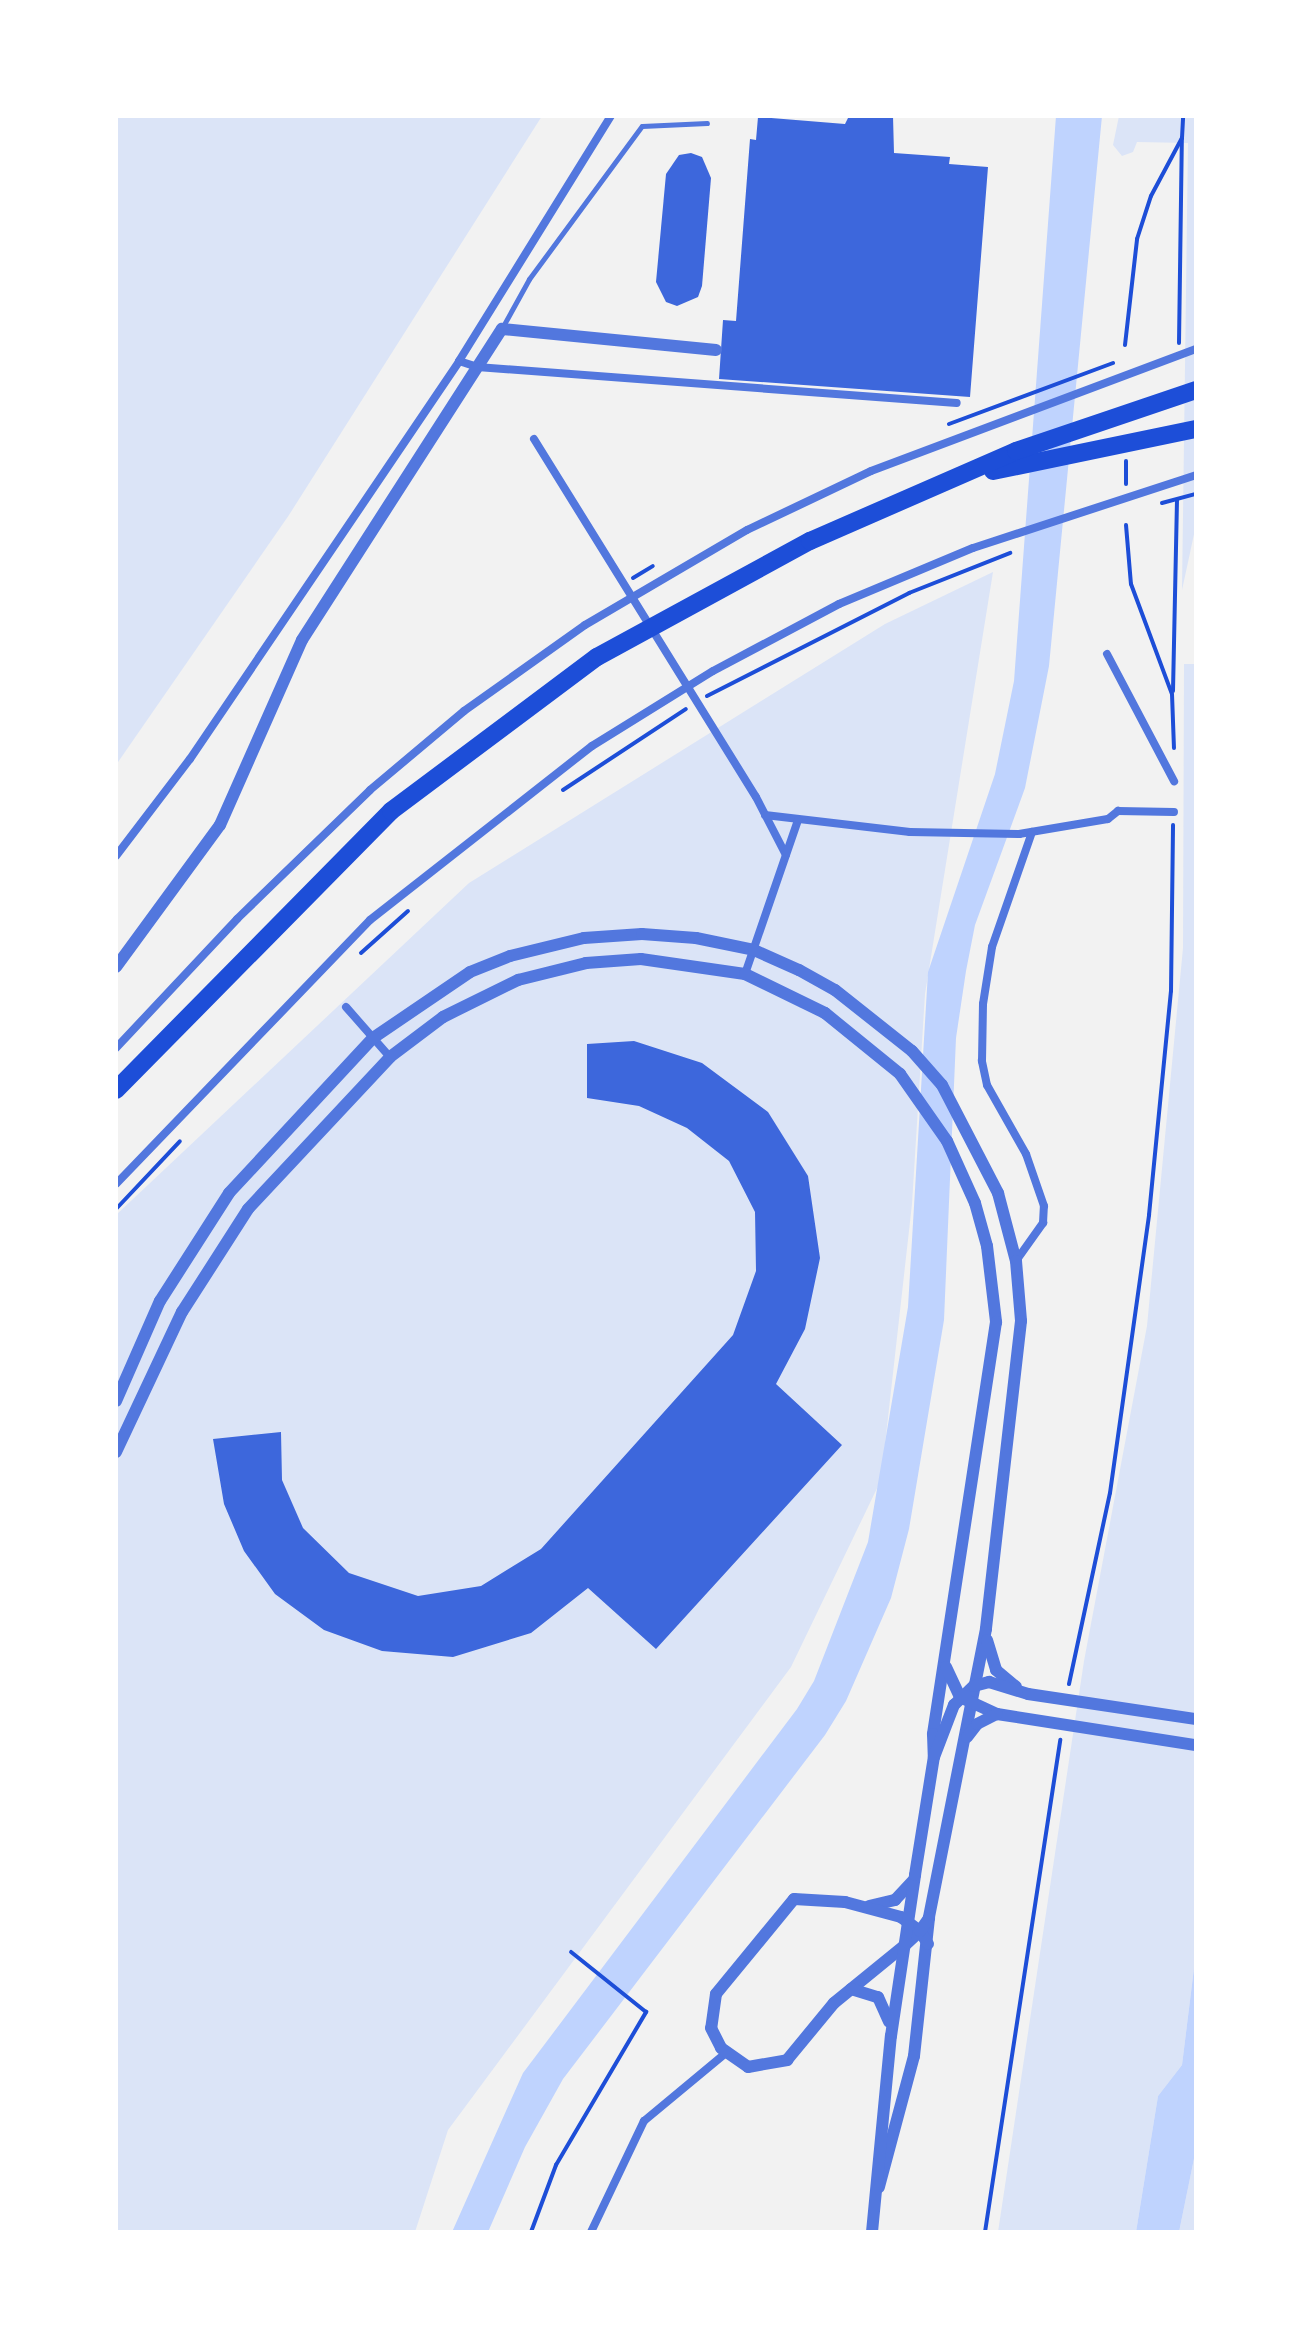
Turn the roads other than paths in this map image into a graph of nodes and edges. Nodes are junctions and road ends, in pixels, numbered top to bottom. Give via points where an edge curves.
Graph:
1 (611, 116) edge
2 (707, 123) dead end
3 (484, 321) junction
4 (502, 329) junction
5 (716, 350) dead end
6 (1193, 350) edge
7 (459, 361) junction
8 (477, 367) junction
9 (1196, 388) edge
10 (957, 403) dead end
11 (1196, 429) edge
12 (534, 439) dead end
13 (1192, 476) edge
14 (939, 483) junction
15 (1107, 654) dead end
16 (1174, 781) road end
17 (1174, 812) road end
18 (765, 815) junction
19 (798, 820) junction
20 (1032, 832) junction
21 (786, 855) junction
22 (116, 856) edge
23 (754, 950) junction
24 (116, 967) edge
25 (745, 974) junction
26 (346, 1007) dead end
27 (373, 1038) junction
28 (116, 1048) edge
29 (390, 1057) junction
30 (116, 1090) edge
31 (116, 1184) edge
32 (1016, 1261) junction
33 (116, 1401) edge
34 (116, 1452) edge
35 (986, 1629) junction
36 (946, 1667) junction
37 (974, 1686) junction
38 (1028, 1694) junction
39 (965, 1701) junction
40 (997, 1714) junction
41 (1196, 1719) edge
42 (1196, 1745) edge
43 (962, 1748) junction
44 (934, 1757) junction
45 (915, 1875) junction
46 (865, 1906) junction
47 (929, 1918) junction
48 (916, 1927) junction
49 (904, 1946) junction
50 (930, 1947) junction
51 (851, 1989) junction
52 (891, 2036) junction
53 (726, 2053) junction
54 (879, 2187) junction
55 (591, 2232) edge
56 (872, 2232) edge

1 - 3 street
2 - 4 lane via 642,126 537,267
3 - 4 street
3 - 7 street
4 - 5 street
4 - 8 street
6 - 28 street via 974,428 807,500 585,625 464,711 370,790
7 - 8 street
7 - 22 street via 190,759
8 - 10 street
8 - 24 street via 302,640 220,825
9 - 14 highway
11 - 14 highway
12 - 18 street
13 - 31 street via 973,548 839,604 713,671 592,746 370,920
14 - 30 highway via 729,582 597,657 477,742 391,811
15 - 16 street
17 - 20 street via 1118,811 1108,819
18 - 19 street
18 - 21 street
19 - 20 street via 910,832
19 - 21 street
20 - 32 street via 992,947 983,1004 987,1085 1026,1154 1044,1206 1043,1223
21 - 23 street
23 - 25 street
23 - 27 street via 642,934 547,945 470,972
23 - 32 street via 835,990 882,1024 942,1085 998,1193
25 - 29 street via 641,959 552,970 481,995
25 - 36 street via 825,1013 875,1051 924,1103 965,1180 987,1246 996,1322
26 - 27 street
27 - 29 street
27 - 33 street via 238,1183 195,1239 160,1301
29 - 34 street via 248,1209 216,1252
32 - 35 street via 1021,1321
35 - 37 street
35 - 38 street via 996,1670
36 - 39 street
36 - 44 street
37 - 38 street via 989,1682
37 - 39 street
38 - 41 street
39 - 40 street
39 - 43 street
39 - 44 street
40 - 42 street
40 - 43 street via 977,1724
43 - 47 street
44 - 45 street
45 - 46 street via 895,1900
45 - 48 street
46 - 48 street
46 - 53 street via 807,1898 783,1907 716,1994 711,2028
47 - 48 street
47 - 50 street
48 - 49 street
48 - 50 street
49 - 51 street
49 - 52 street
50 - 54 street via 914,2056
51 - 52 street via 878,1997 887,2009
51 - 53 street via 787,2060 748,2067
52 - 54 street
53 - 55 street via 644,2121
54 - 56 street

